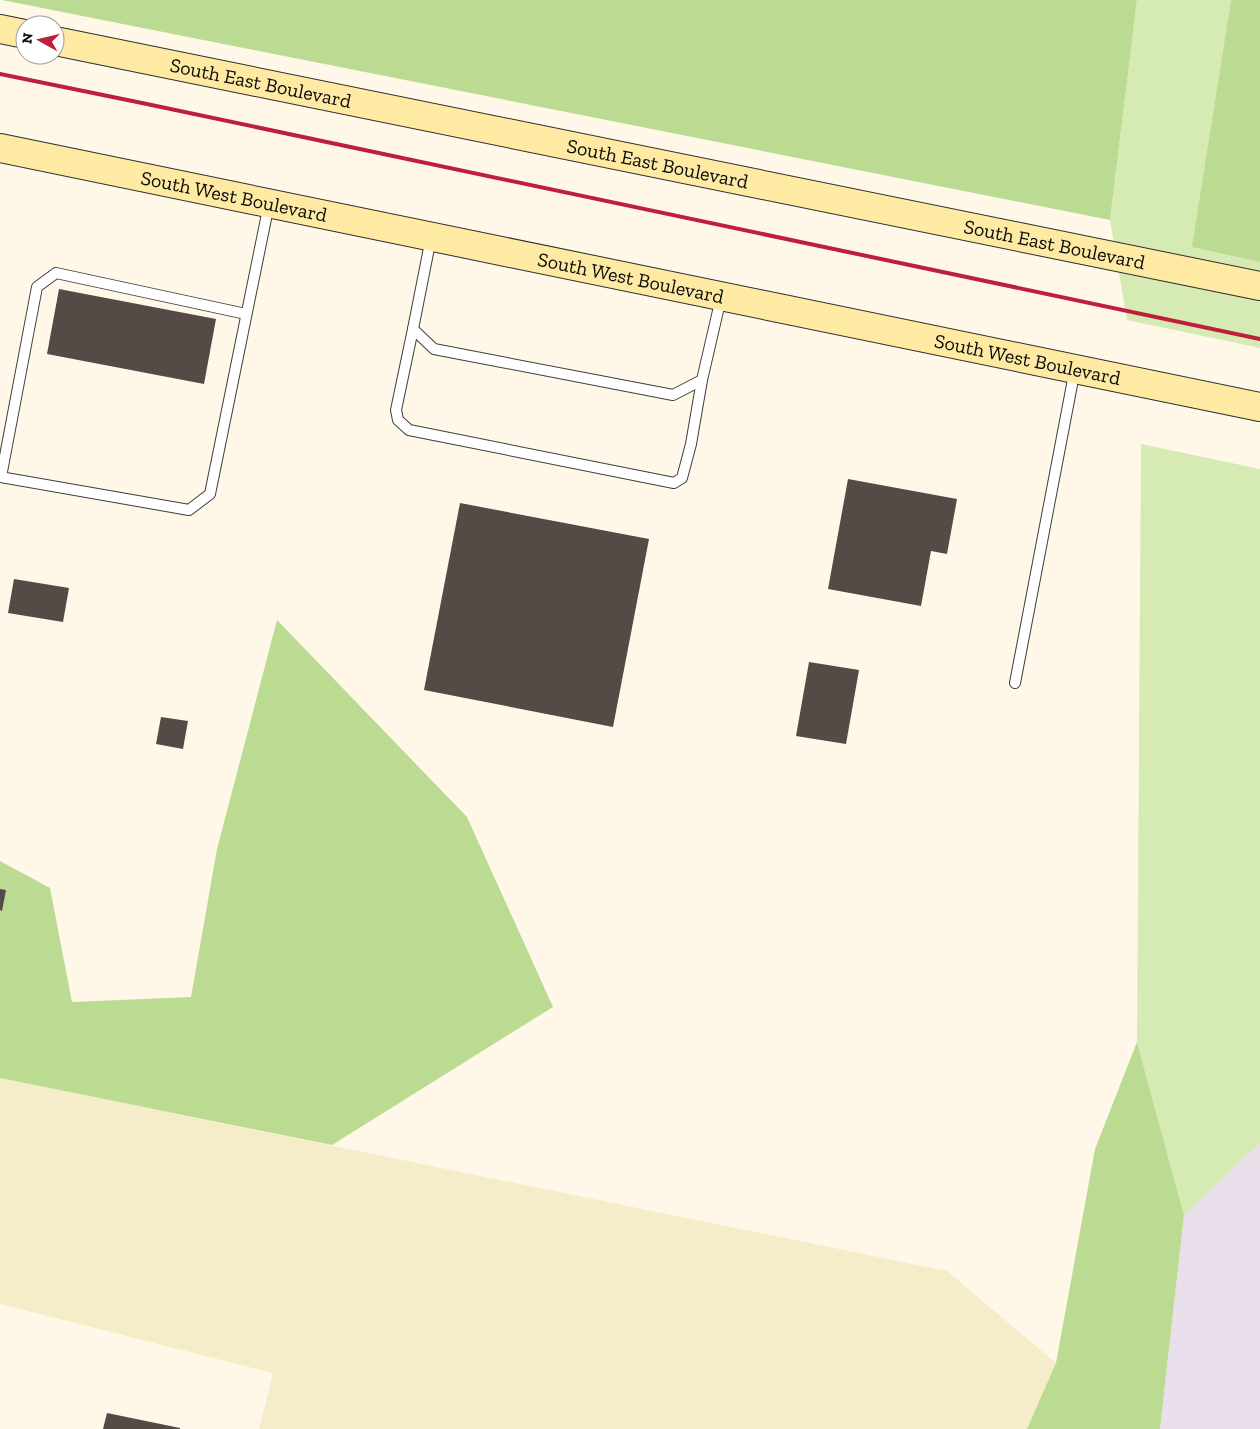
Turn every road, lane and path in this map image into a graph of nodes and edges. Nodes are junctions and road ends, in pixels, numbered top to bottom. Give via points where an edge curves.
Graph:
1 (0, 29) edge
2 (15, 32) edge
3 (65, 43) edge
4 (0, 148) edge
5 (269, 204) junction
6 (432, 237) junction
7 (1260, 286) edge
8 (722, 296) junction
9 (246, 314) junction
10 (413, 329) junction
11 (1075, 369) junction
12 (702, 380) junction
13 (1260, 407) edge
14 (1, 477) edge
15 (1015, 682) dead end

1 - 2 main road
3 - 7 main road, South East Boulevard
4 - 5 main road, South West Boulevard
5 - 6 main road, South West Boulevard
5 - 9 lane
6 - 8 main road, South West Boulevard
6 - 10 lane
8 - 11 main road, South West Boulevard
8 - 12 lane
9 - 14 lane via 210,494 189,510
9 - 14 lane via 56,273 37,287
10 - 12 lane via 434,349 673,395
10 - 12 lane via 396,410 398,420 409,430 674,483 682,478
11 - 13 main road, South West Boulevard
11 - 15 lane

